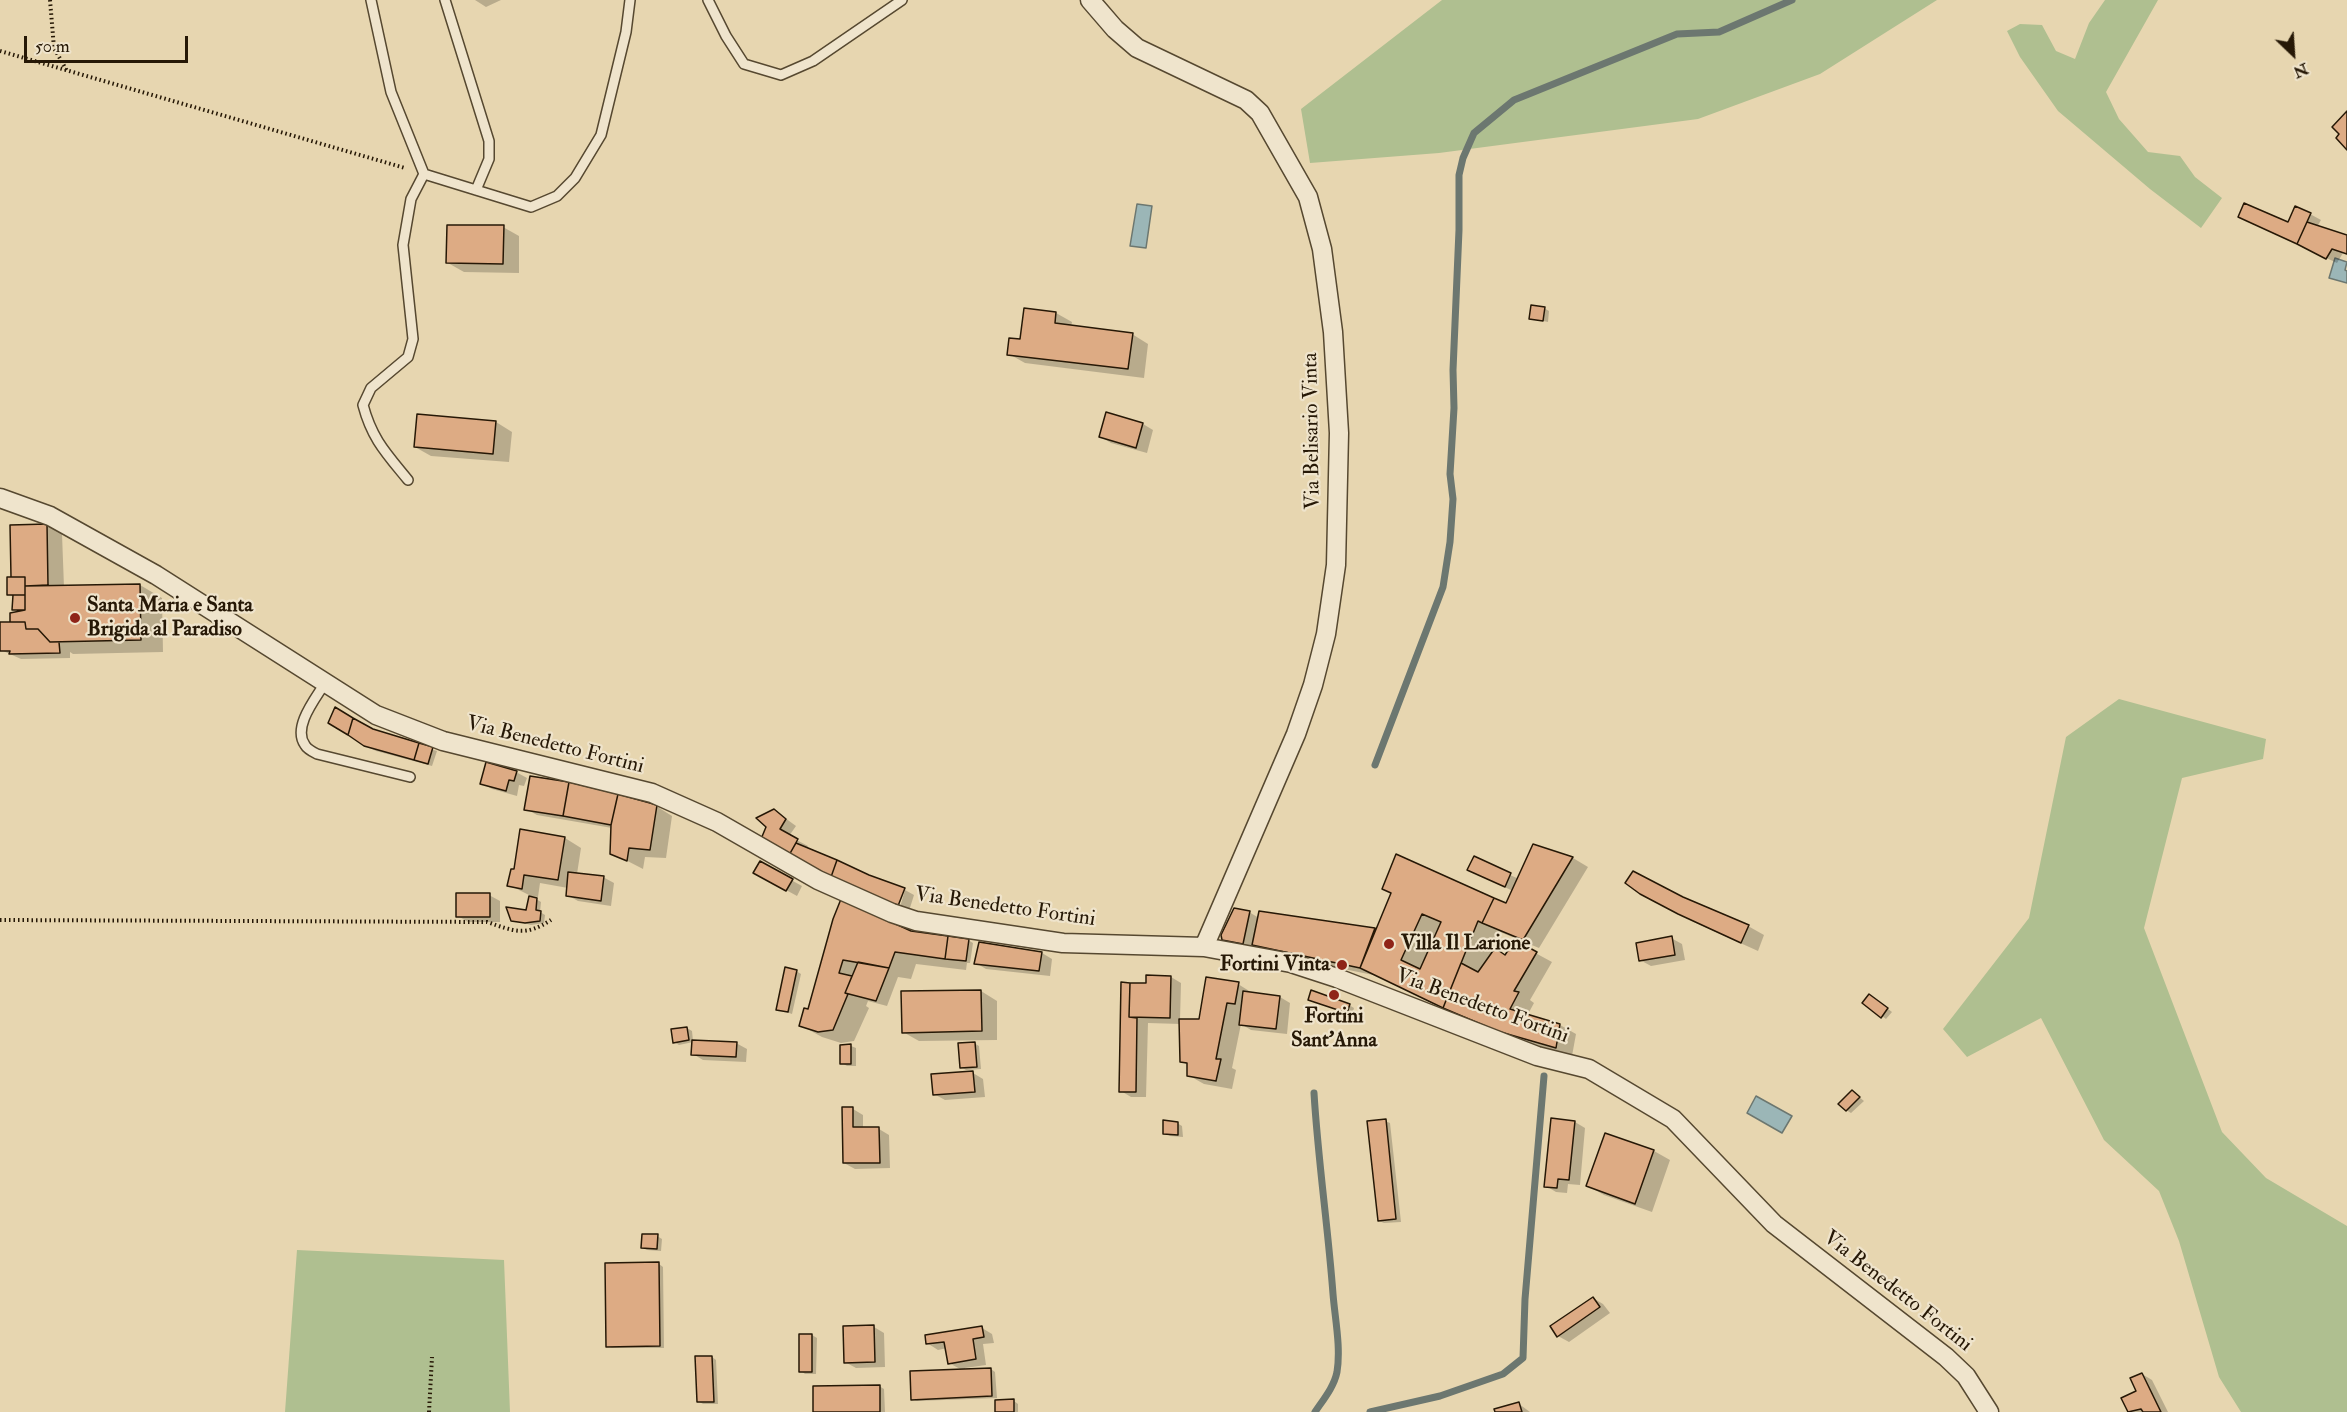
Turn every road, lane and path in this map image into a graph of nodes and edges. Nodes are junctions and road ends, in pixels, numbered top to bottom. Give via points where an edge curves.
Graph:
1 (50, 0) edge
2 (371, 0) edge
3 (445, 0) edge
4 (630, 0) edge
5 (708, 0) edge
6 (902, 0) edge
7 (1090, 0) edge
8 (0, 51) edge
9 (67, 71) junction
10 (424, 174) junction
11 (476, 190) junction
12 (408, 480) dead end
13 (0, 498) edge
14 (325, 683) junction
15 (410, 777) dead end
16 (0, 920) edge
17 (551, 920) dead end
18 (1204, 947) junction
19 (432, 1357) dead end
20 (429, 1412) edge
21 (1989, 1412) edge

1 - 9 path via 54,48
2 - 10 lane via 391,92
3 - 11 lane via 489,141 489,159
4 - 11 lane via 601,135 575,178 557,196 531,207
5 - 6 lane via 744,64 780,75 813,61
7 - 18 street, Via Belisario Vinta via 1137,48 1246,100 1260,113 1308,196 1323,249 1333,332 1340,433 1336,565 1326,634 1296,734
8 - 9 path
9 - 10 path
10 - 11 lane
10 - 12 lane via 411,199 403,245 413,339 408,357 371,388 363,405 370,428
13 - 14 street, Via Benedetto Fortini via 50,516 156,574
14 - 15 lane via 301,729 304,745 317,754
14 - 18 street, Via Benedetto Fortini via 376,715 443,741 652,793 717,822 818,880 916,921 1063,944
16 - 17 path via 486,922 518,933 536,930
18 - 21 street, Via Benedetto Fortini via 1291,963 1537,1056 1590,1069 1673,1119 1774,1224 1946,1357 1966,1376
19 - 20 path

